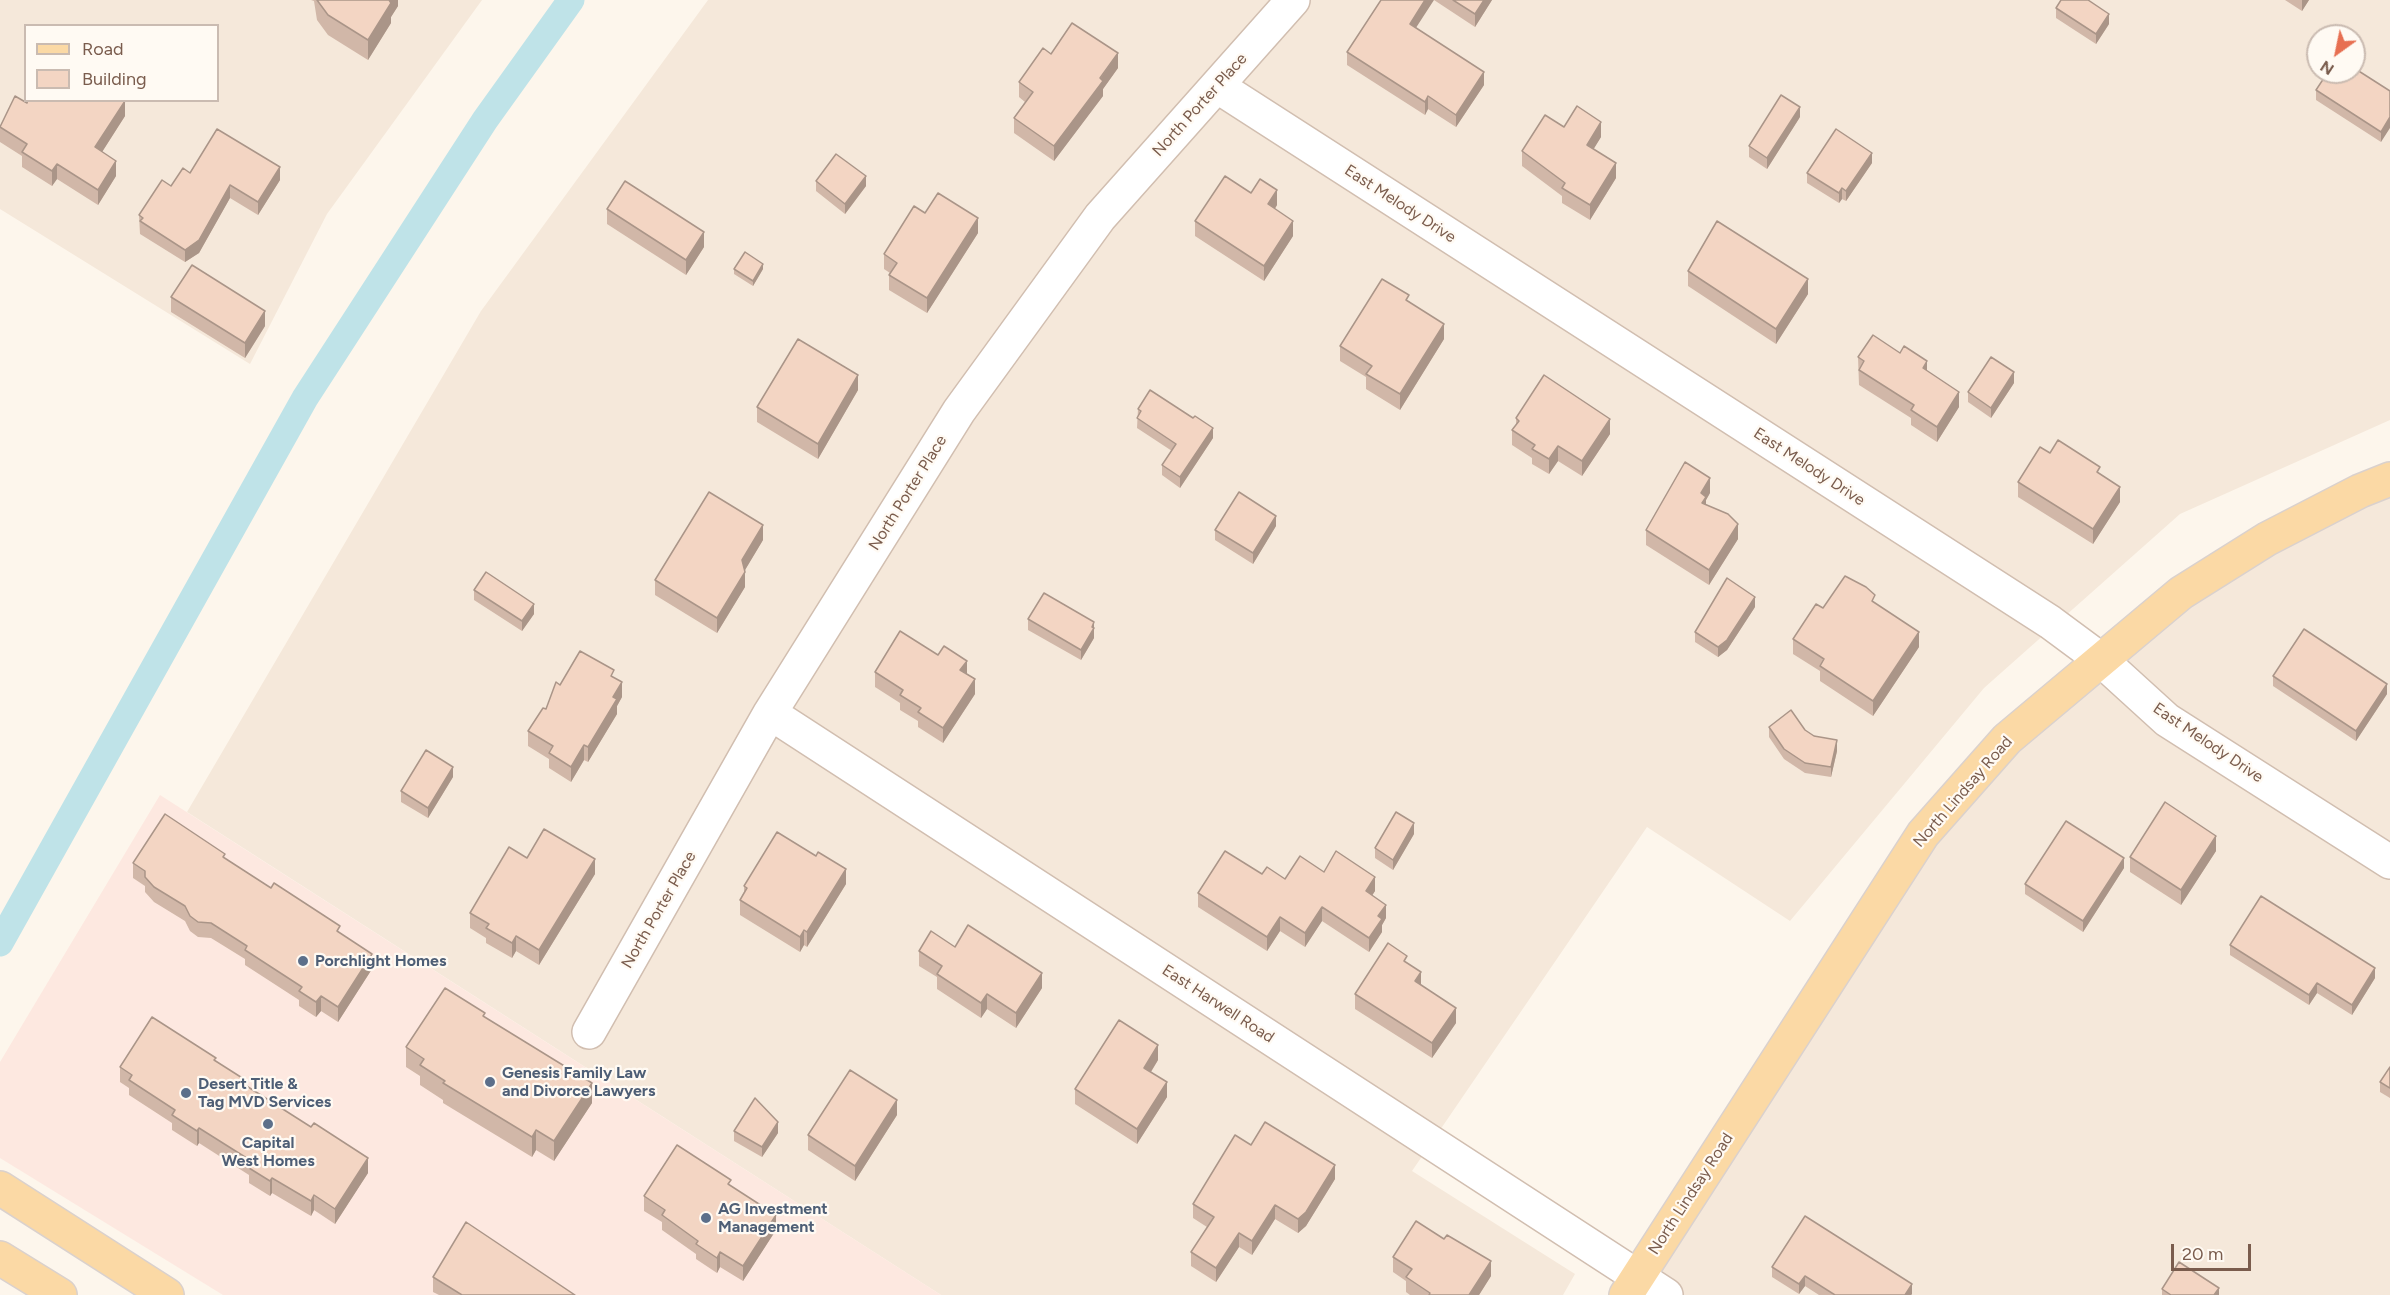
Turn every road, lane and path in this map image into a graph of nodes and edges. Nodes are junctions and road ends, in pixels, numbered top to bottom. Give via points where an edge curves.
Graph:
1 (1293, 0) edge
2 (1217, 86) junction
3 (2390, 479) edge
4 (2100, 659) junction
5 (770, 713) junction
6 (2390, 862) edge
7 (589, 1032) dead end
8 (0, 1188) edge
9 (0, 1257) edge
10 (1632, 1286) edge
11 (60, 1295) edge
12 (167, 1295) edge
13 (1666, 1295) edge

1 - 2 street, North Porter Place
2 - 4 street, East Melody Drive via 2050,622
2 - 5 street, North Porter Place via 1100,217 959,411
3 - 4 main road, North Lindsay Road via 2267,539 2181,592
4 - 6 street, East Melody Drive via 2167,720
4 - 10 main road, North Lindsay Road via 2007,739 1923,834
5 - 7 street, North Porter Place
5 - 10 street, East Harwell Road
8 - 12 main road
9 - 11 main road
10 - 13 street, East Harwell Road

